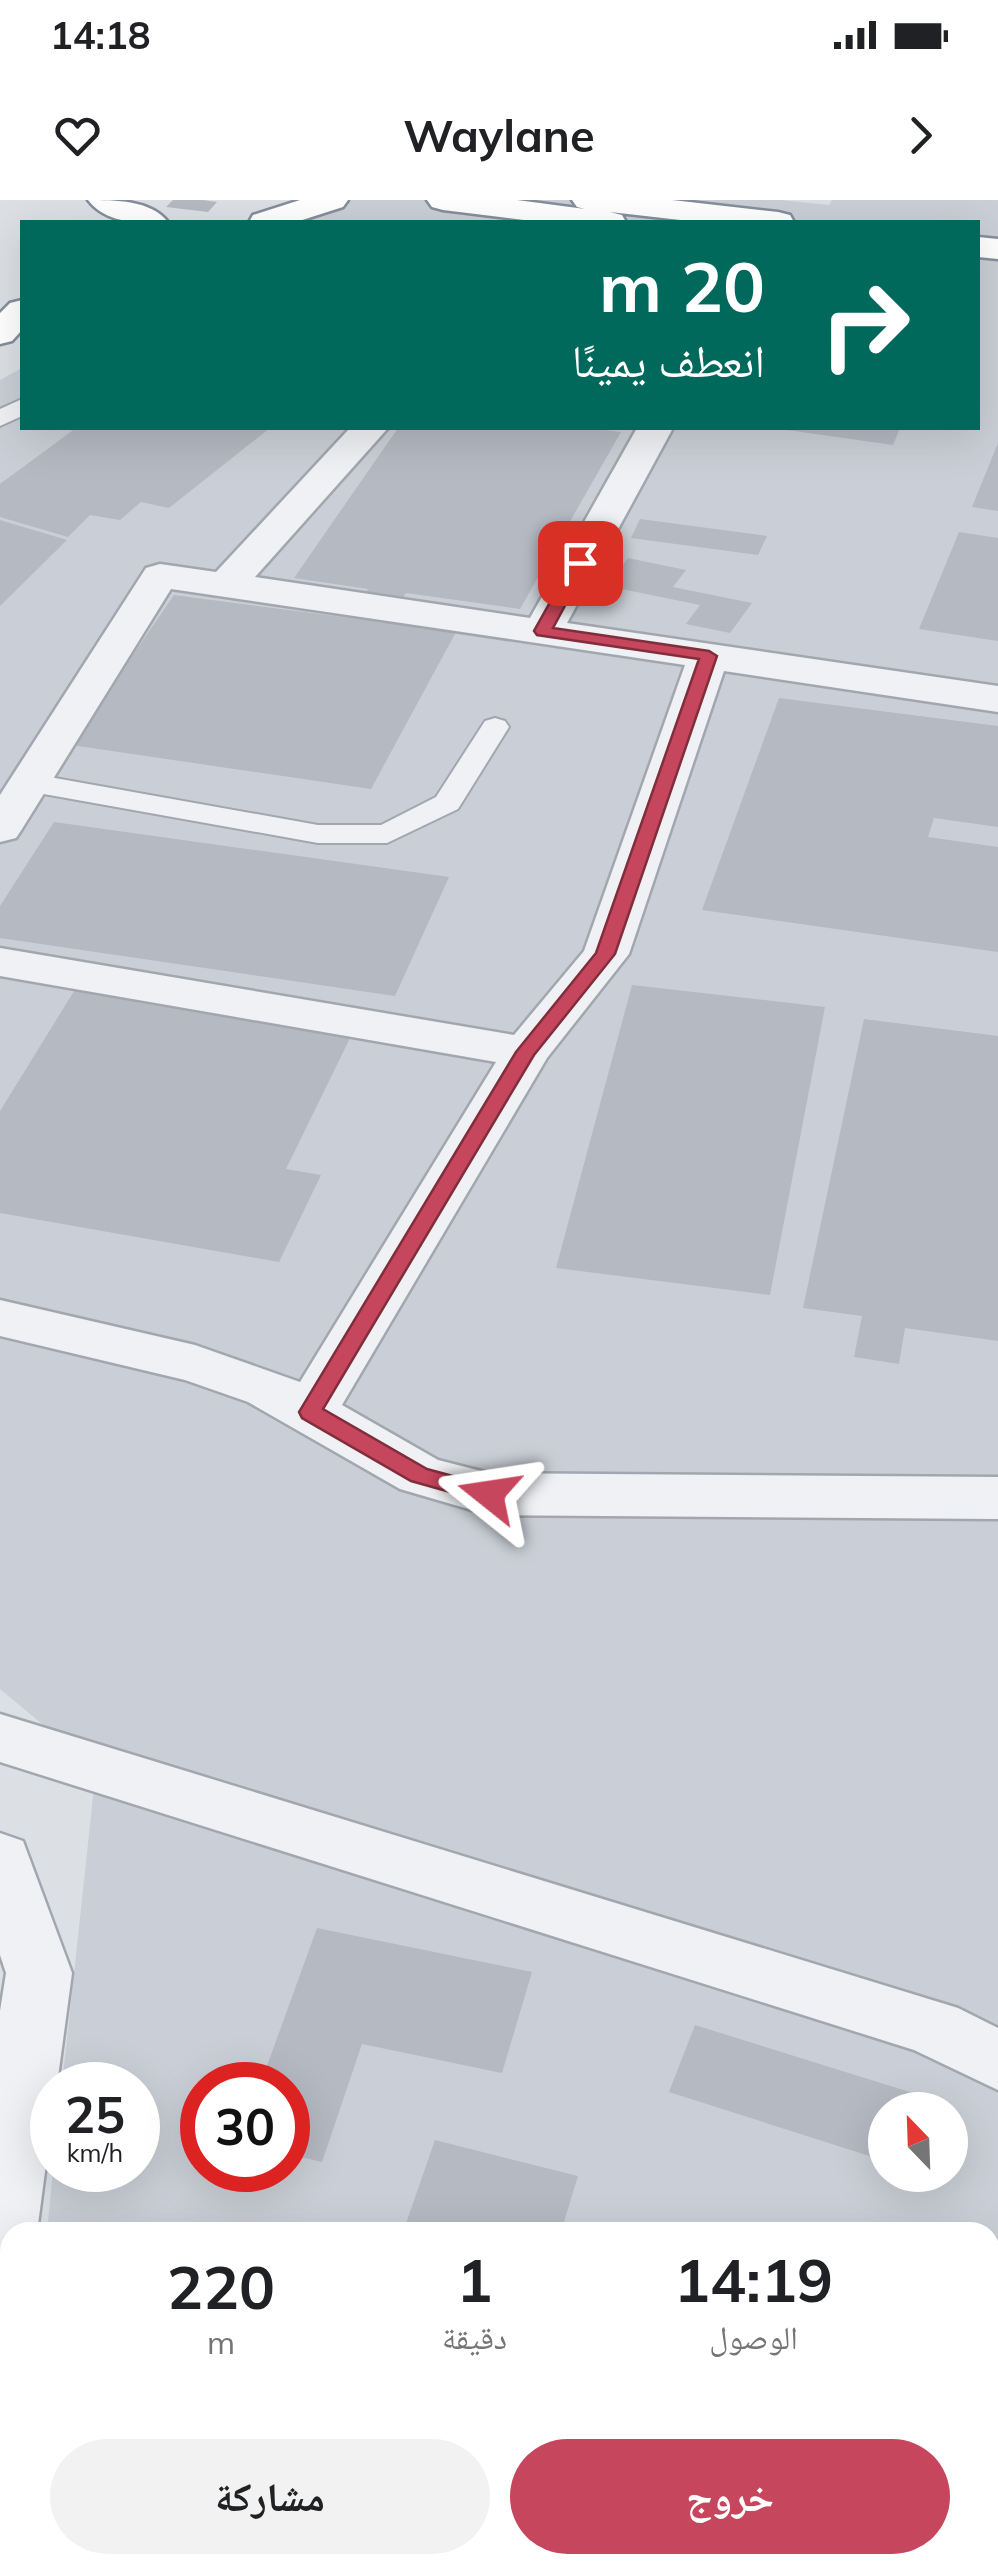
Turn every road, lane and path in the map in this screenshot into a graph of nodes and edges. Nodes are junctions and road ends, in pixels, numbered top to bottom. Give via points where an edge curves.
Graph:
1 (101, 200) edge
2 (332, 200) edge
3 (443, 200) edge
4 (588, 200) edge
5 (284, 214) edge
6 (147, 220) edge
7 (595, 220) edge
8 (761, 220) edge
9 (20, 312) edge
10 (0, 334) edge
11 (368, 430) edge
12 (654, 430) edge
13 (226, 585) junction
14 (543, 631) junction
15 (709, 656) junction
16 (998, 699) edge
17 (494, 727) dead end
18 (27, 782) junction
19 (0, 829) edge
20 (0, 962) edge
21 (526, 1052) junction
22 (0, 1318) edge
23 (310, 1412) junction
24 (998, 1498) edge
25 (0, 1738) edge
26 (0, 1859) edge
27 (998, 2061) edge
28 (3, 2222) edge

1 - 6 highway
2 - 5 highway
3 - 7 highway
4 - 8 highway
9 - 10 highway
11 - 13 street
12 - 14 street
13 - 14 street
13 - 18 street via 160,576
14 - 15 street
15 - 16 street
15 - 21 street via 606,954
17 - 18 lane via 447,803 387,834 318,834
18 - 19 street
20 - 21 street
21 - 23 street
22 - 23 street via 196,1364 267,1388
23 - 24 street via 420,1476 489,1494
25 - 27 street via 934,2028
26 - 28 street via 39,1972

